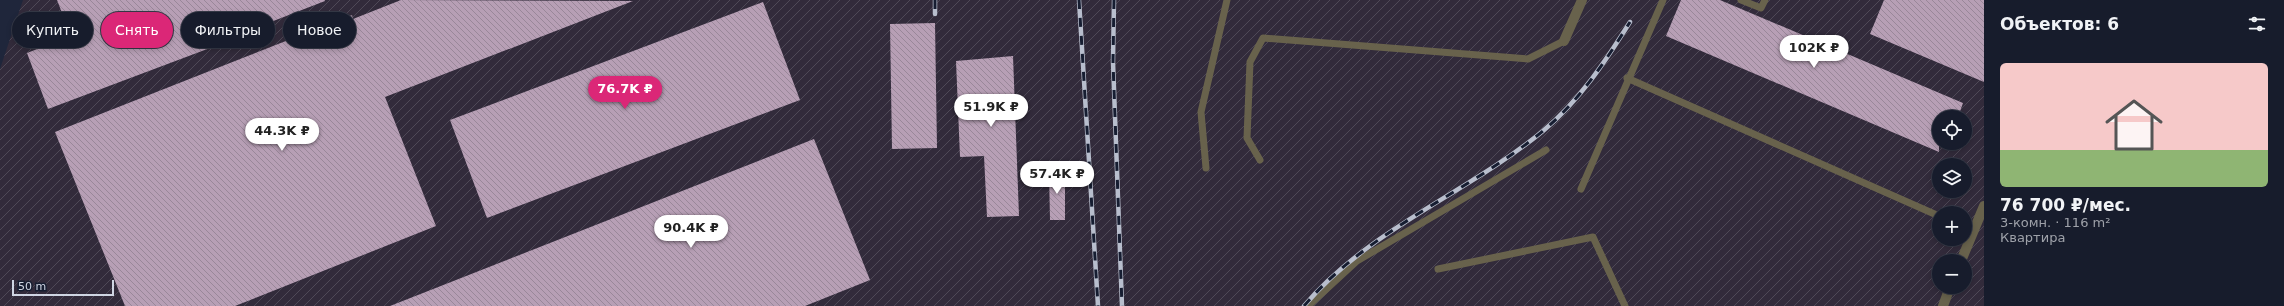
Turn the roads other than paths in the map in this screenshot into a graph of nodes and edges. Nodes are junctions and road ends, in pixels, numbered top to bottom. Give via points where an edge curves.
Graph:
1 (1227, 0) edge
2 (1582, 0) edge
3 (1663, 0) edge
4 (1741, 0) edge
5 (1765, 0) edge
6 (1564, 41) joint
7 (1627, 78) junction
8 (1546, 150) dead end
9 (1260, 160) dead end
10 (1206, 168) dead end
11 (1581, 189) dead end
12 (1984, 206) edge
13 (1932, 213) edge
14 (1972, 224) edge
15 (1438, 269) dead end
16 (1947, 294) edge
17 (1308, 306) edge
18 (1625, 306) edge
19 (1943, 306) edge

1 - 10 lane via 1201,112
2 - 6 street
3 - 7 lane
4 - 5 lane via 1761,8
6 - 9 lane via 1528,59 1263,38 1250,62 1247,138
7 - 11 lane
7 - 13 lane
8 - 17 lane via 1357,261
12 - 14 street
15 - 18 lane via 1593,237
16 - 19 street

